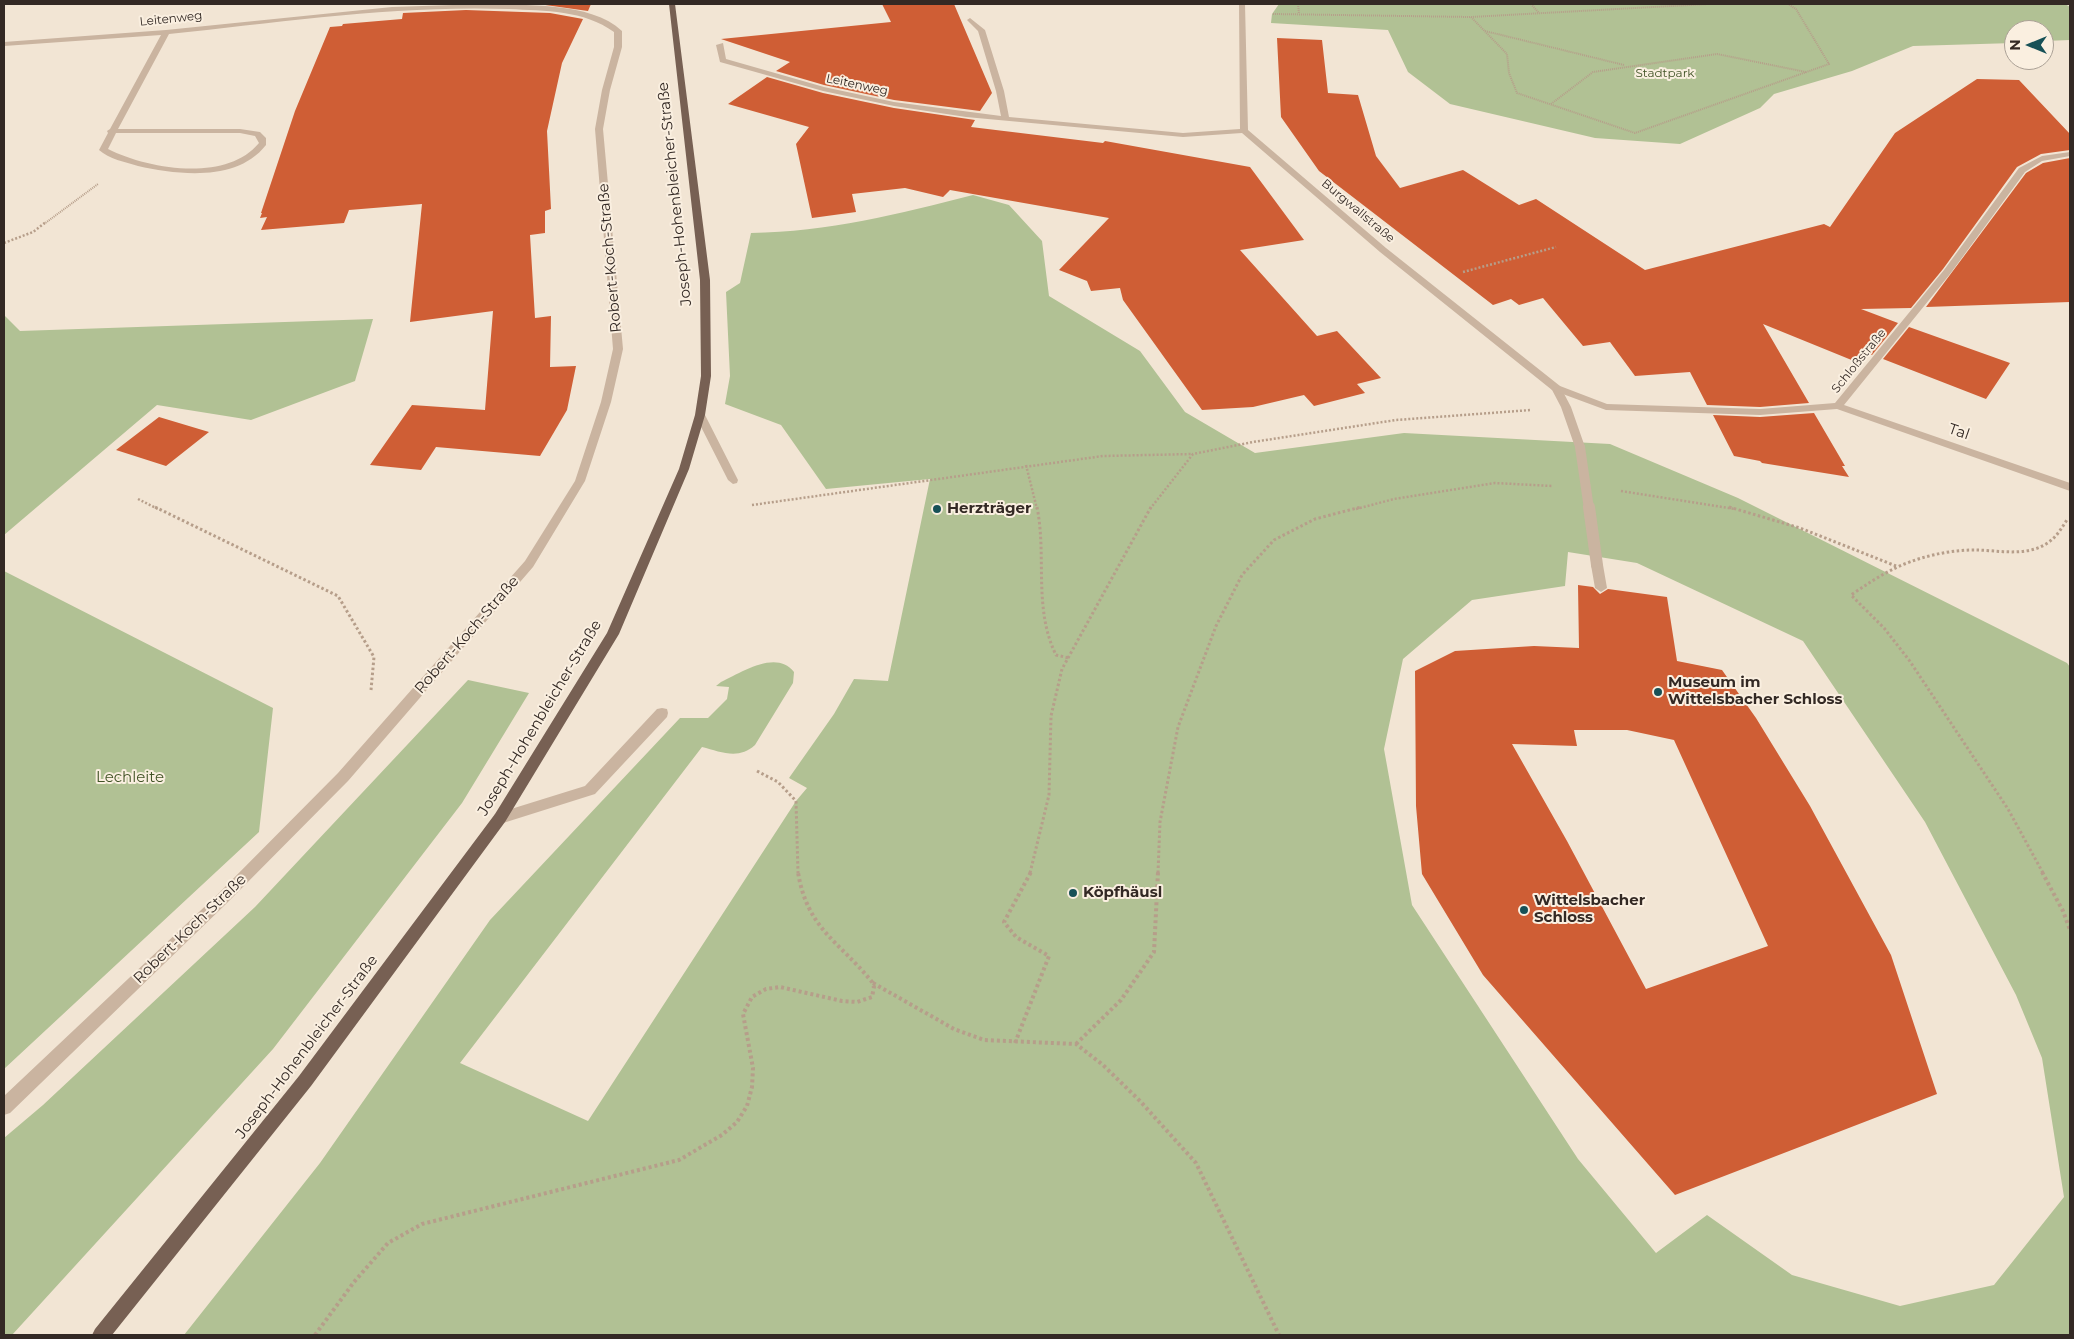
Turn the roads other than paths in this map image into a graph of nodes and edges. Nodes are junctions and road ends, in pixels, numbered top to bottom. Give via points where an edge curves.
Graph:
1 (672, 4) edge
2 (1242, 4) edge
3 (528, 6) edge
4 (351, 7) edge
5 (970, 20) dead end
6 (608, 23) joint
7 (166, 32) junction
8 (4, 44) edge
9 (720, 46) dead end
10 (1005, 118) junction
11 (111, 131) junction
12 (1244, 131) junction
13 (2070, 154) edge
14 (1556, 388) junction
15 (1838, 406) junction
16 (700, 415) junction
17 (733, 480) dead end
18 (2070, 487) edge
19 (1601, 588) dead end
20 (662, 713) dead end
21 (500, 818) junction
22 (4, 1107) edge
23 (101, 1335) edge

1 - 16 main road, Joseph-Hohenbleicher-Straße via 705,280 706,376
2 - 12 street
3 - 4 street, Leitenweg
3 - 6 street, Leitenweg via 583,15
4 - 7 street, Leitenweg
5 - 10 street via 981,30 1000,90
6 - 22 street, Robert-Koch-Straße via 618,32 618,47 599,129 618,349 606,402 580,481 529,564 344,777 222,899
7 - 8 street, Leitenweg
7 - 11 street
9 - 10 street, Leitenweg via 723,60 822,89 894,104
10 - 12 street, Leitenweg via 1183,135
11 - 11 street via 103,150 129,161 172,168 212,170 244,160 263,143 257,134 240,131
12 - 14 street, Burgwallstraße via 1424,283
13 - 15 street, Schloßstraße via 2045,156 2030,162 2022,170 1947,272
14 - 15 street, Schloßstraße via 1606,407 1760,412
14 - 19 street, bridge via 1580,446
15 - 18 street, Tal
16 - 17 street
16 - 21 main road, Joseph-Hohenbleicher-Straße via 684,469 613,634
20 - 21 street via 590,790
21 - 23 main road, Joseph-Hohenbleicher-Straße via 305,1081

